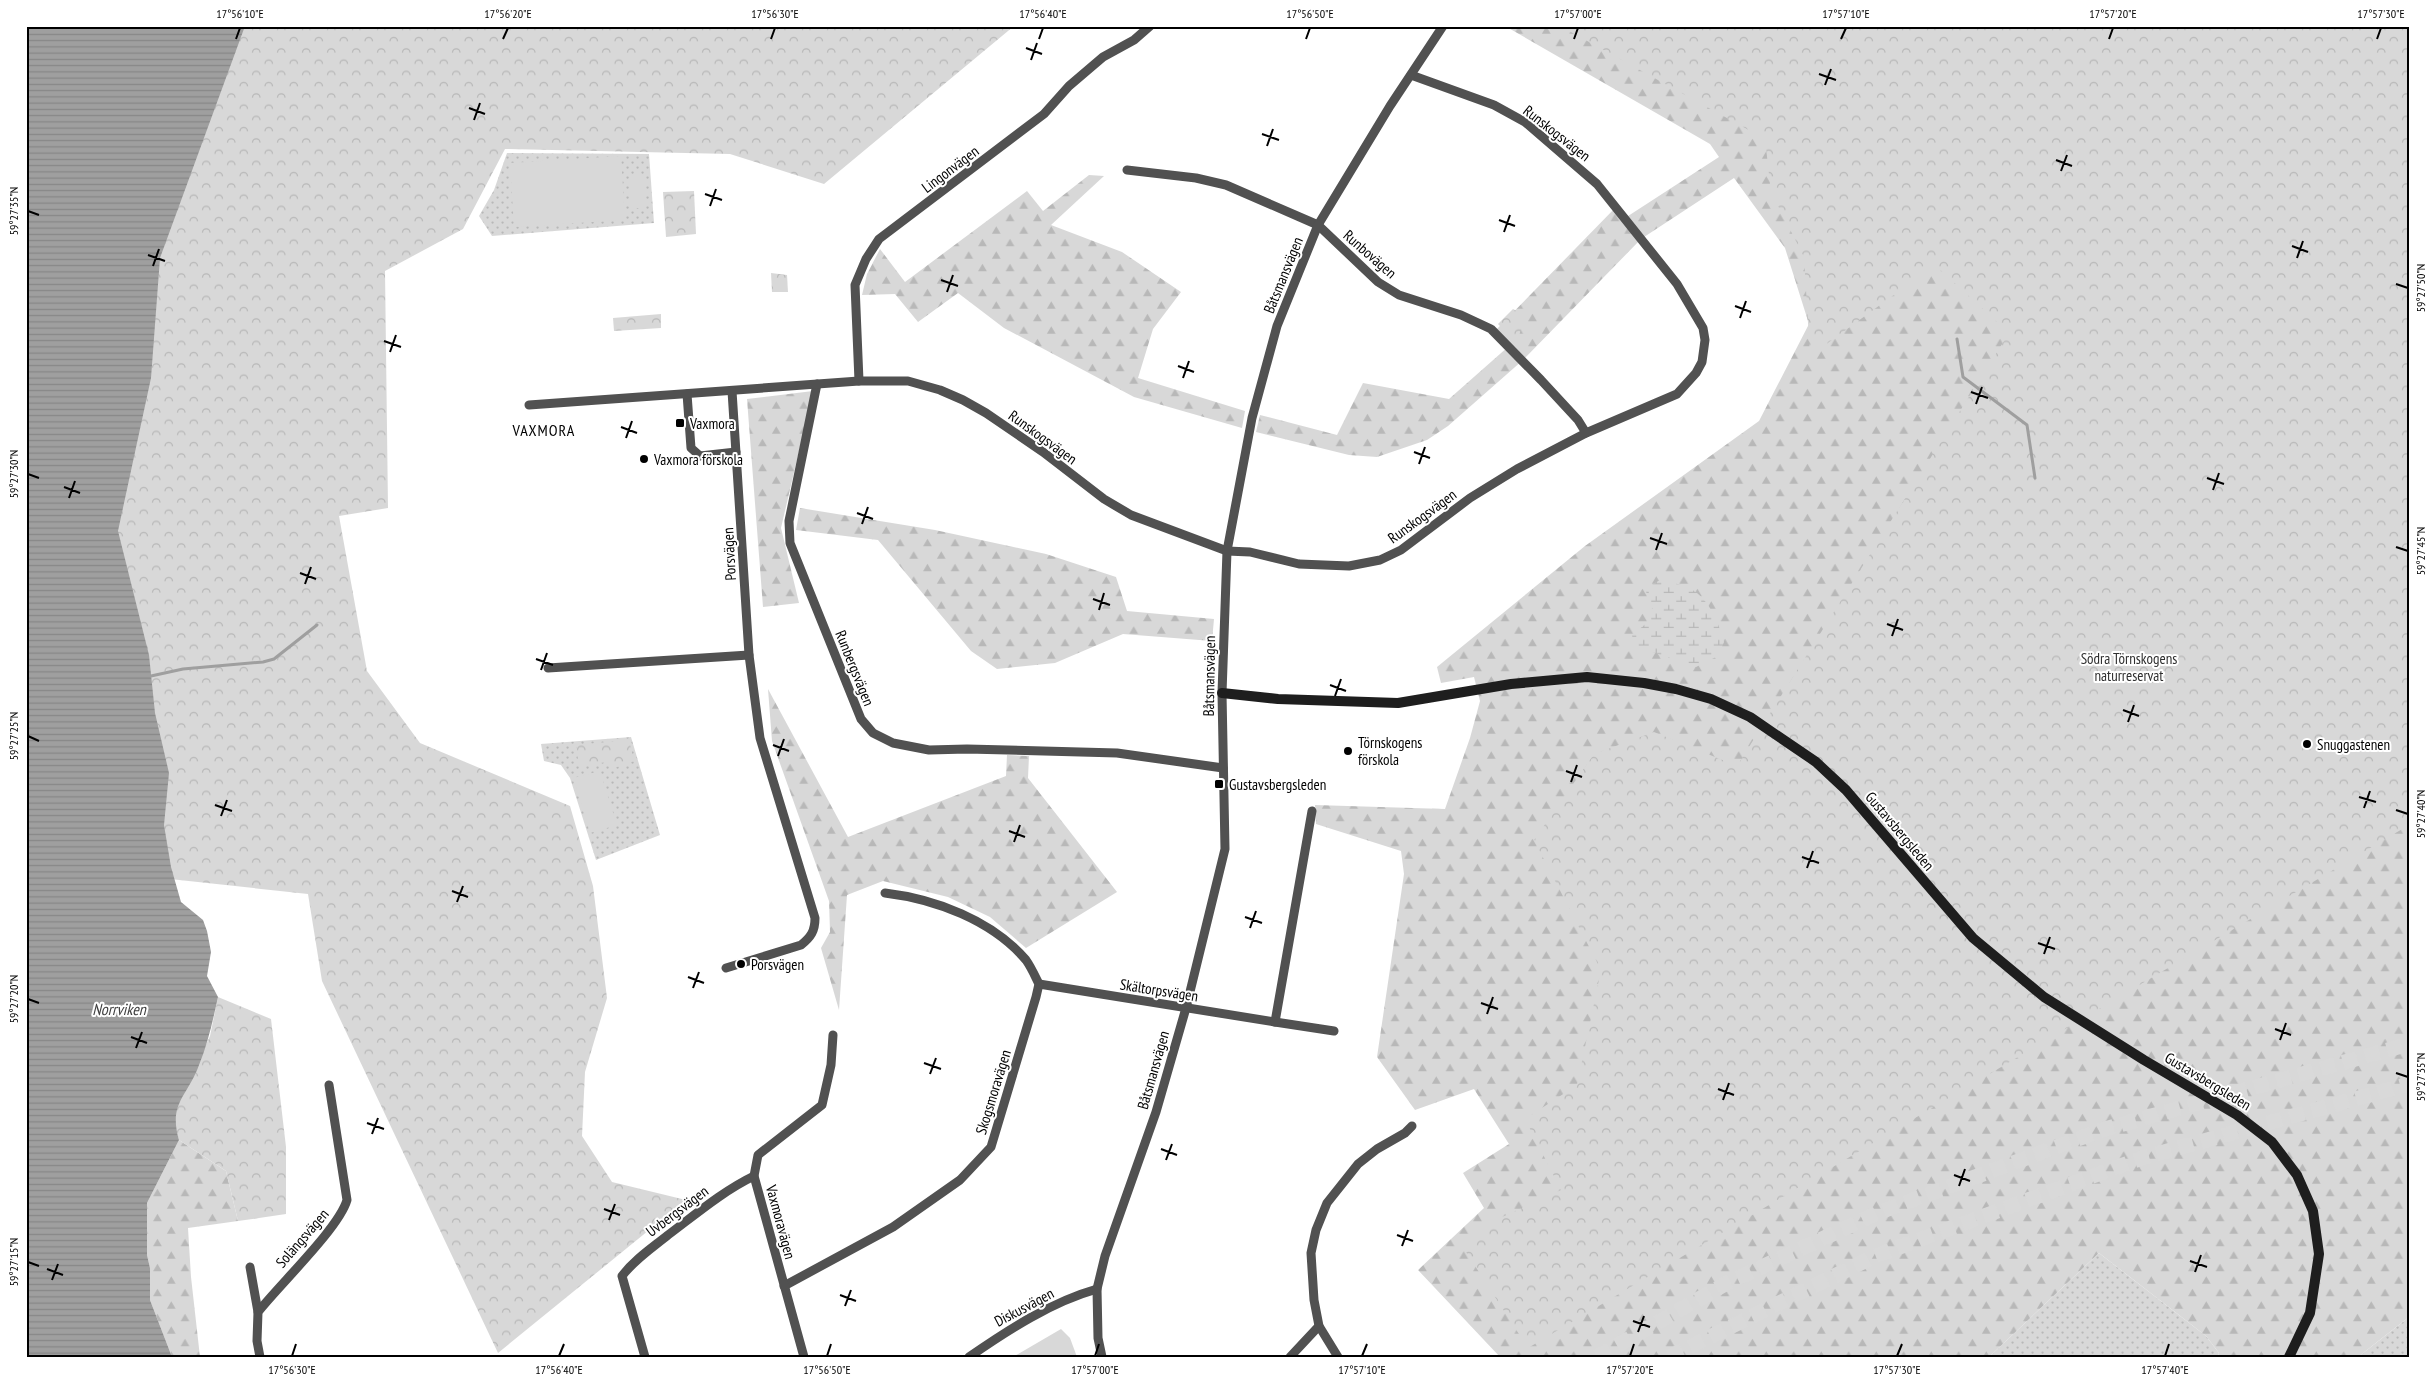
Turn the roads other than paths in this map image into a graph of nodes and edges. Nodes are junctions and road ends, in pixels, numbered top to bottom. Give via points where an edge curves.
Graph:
1 (1150, 26) edge
2 (1443, 26) edge
3 (1410, 75) junction
4 (1127, 170) dead end
5 (1318, 225) junction
6 (859, 381) junction
7 (817, 384) junction
8 (732, 391) junction
9 (687, 394) junction
10 (529, 405) dead end
11 (1586, 433) junction
12 (736, 452) junction
13 (1227, 551) junction
14 (749, 655) junction
15 (548, 668) dead end
16 (1222, 693) junction
17 (1223, 768) junction
18 (1312, 811) dead end
19 (884, 893) dead end
20 (726, 968) dead end
21 (1039, 984) junction
22 (1186, 1008) junction
23 (1275, 1022) junction
24 (1334, 1031) dead end
25 (833, 1035) dead end
26 (328, 1085) dead end
27 (1412, 1126) dead end
28 (754, 1176) junction
29 (250, 1267) dead end
30 (784, 1286) junction
31 (1097, 1289) junction
32 (258, 1312) junction
33 (1319, 1326) junction
34 (260, 1357) edge
35 (645, 1357) edge
36 (804, 1357) edge
37 (969, 1357) edge
38 (1102, 1357) edge
39 (1290, 1357) edge
40 (1338, 1357) edge
41 (2289, 1357) edge

1 - 6 street, Lingonvägen via 1134,40 1103,57 1069,86 1044,114 879,238 855,285
2 - 3 street, Båtsmansvägen
3 - 5 street, Båtsmansvägen
3 - 11 street, Runskogsvägen via 1494,105 1540,134 1597,184 1677,284 1700,322 1705,340 1702,362 1677,394
4 - 5 street, Runbovägen via 1226,185
5 - 11 street, Runbovägen via 1378,282 1399,295 1461,314 1491,329 1547,386
5 - 13 street, Båtsmansvägen via 1277,326 1252,418
6 - 7 street, Runskogsvägen
6 - 13 street, Runskogsvägen via 908,381 948,393 986,413 1104,499 1130,514
7 - 8 street, Runskogsvägen
7 - 17 street, Runbergsvägen via 789,521 790,543 861,719 873,732 892,743 929,750 1117,753
8 - 9 street
8 - 12 street, Porsvägen
9 - 10 street
9 - 12 street via 694,453 700,456
11 - 13 street, Runskogsvägen via 1517,469 1470,498 1401,550 1380,560 1349,566 1299,564 1250,552
12 - 14 street, Porsvägen
13 - 16 street, Båtsmansvägen
14 - 15 street
14 - 20 street, Porsvägen via 760,738 815,918 815,928 811,938 801,945
16 - 17 street, Båtsmansvägen
16 - 41 street, Gustavsbergsleden via 1278,699 1398,702 1511,684 1587,677 1685,691 1750,717 1822,767 1846,790 1973,938 2044,997 2237,1115 2272,1142 2297,1175 2313,1211 2319,1254 2310,1313
17 - 22 street, Båtsmansvägen via 1225,849
18 - 23 street
19 - 21 street via 911,896 946,908 994,931 1026,961
21 - 22 street, Skältorpsvägen
21 - 30 street, Skogsmoravägen via 991,1147 960,1180 893,1227
22 - 23 street, Skältorpsvägen
22 - 31 street, Båtsmansvägen via 1156,1112 1105,1256
23 - 24 street, Skältorpsvägen
25 - 28 street, Vaxmoravägen via 831,1065 822,1105 758,1155
26 - 32 street, Solängsvägen via 346,1188 344,1210
27 - 33 street via 1358,1164 1327,1203 1311,1253
28 - 30 street, Vaxmoravägen
28 - 35 street, Uvbergsvägen via 691,1217 632,1264 622,1276
29 - 32 street
30 - 36 street, Vaxmoravägen
31 - 37 street, Diskusvägen via 1073,1296 1002,1334
31 - 38 street, Båtsmansvägen via 1098,1338
32 - 34 street
33 - 39 street
33 - 40 street

